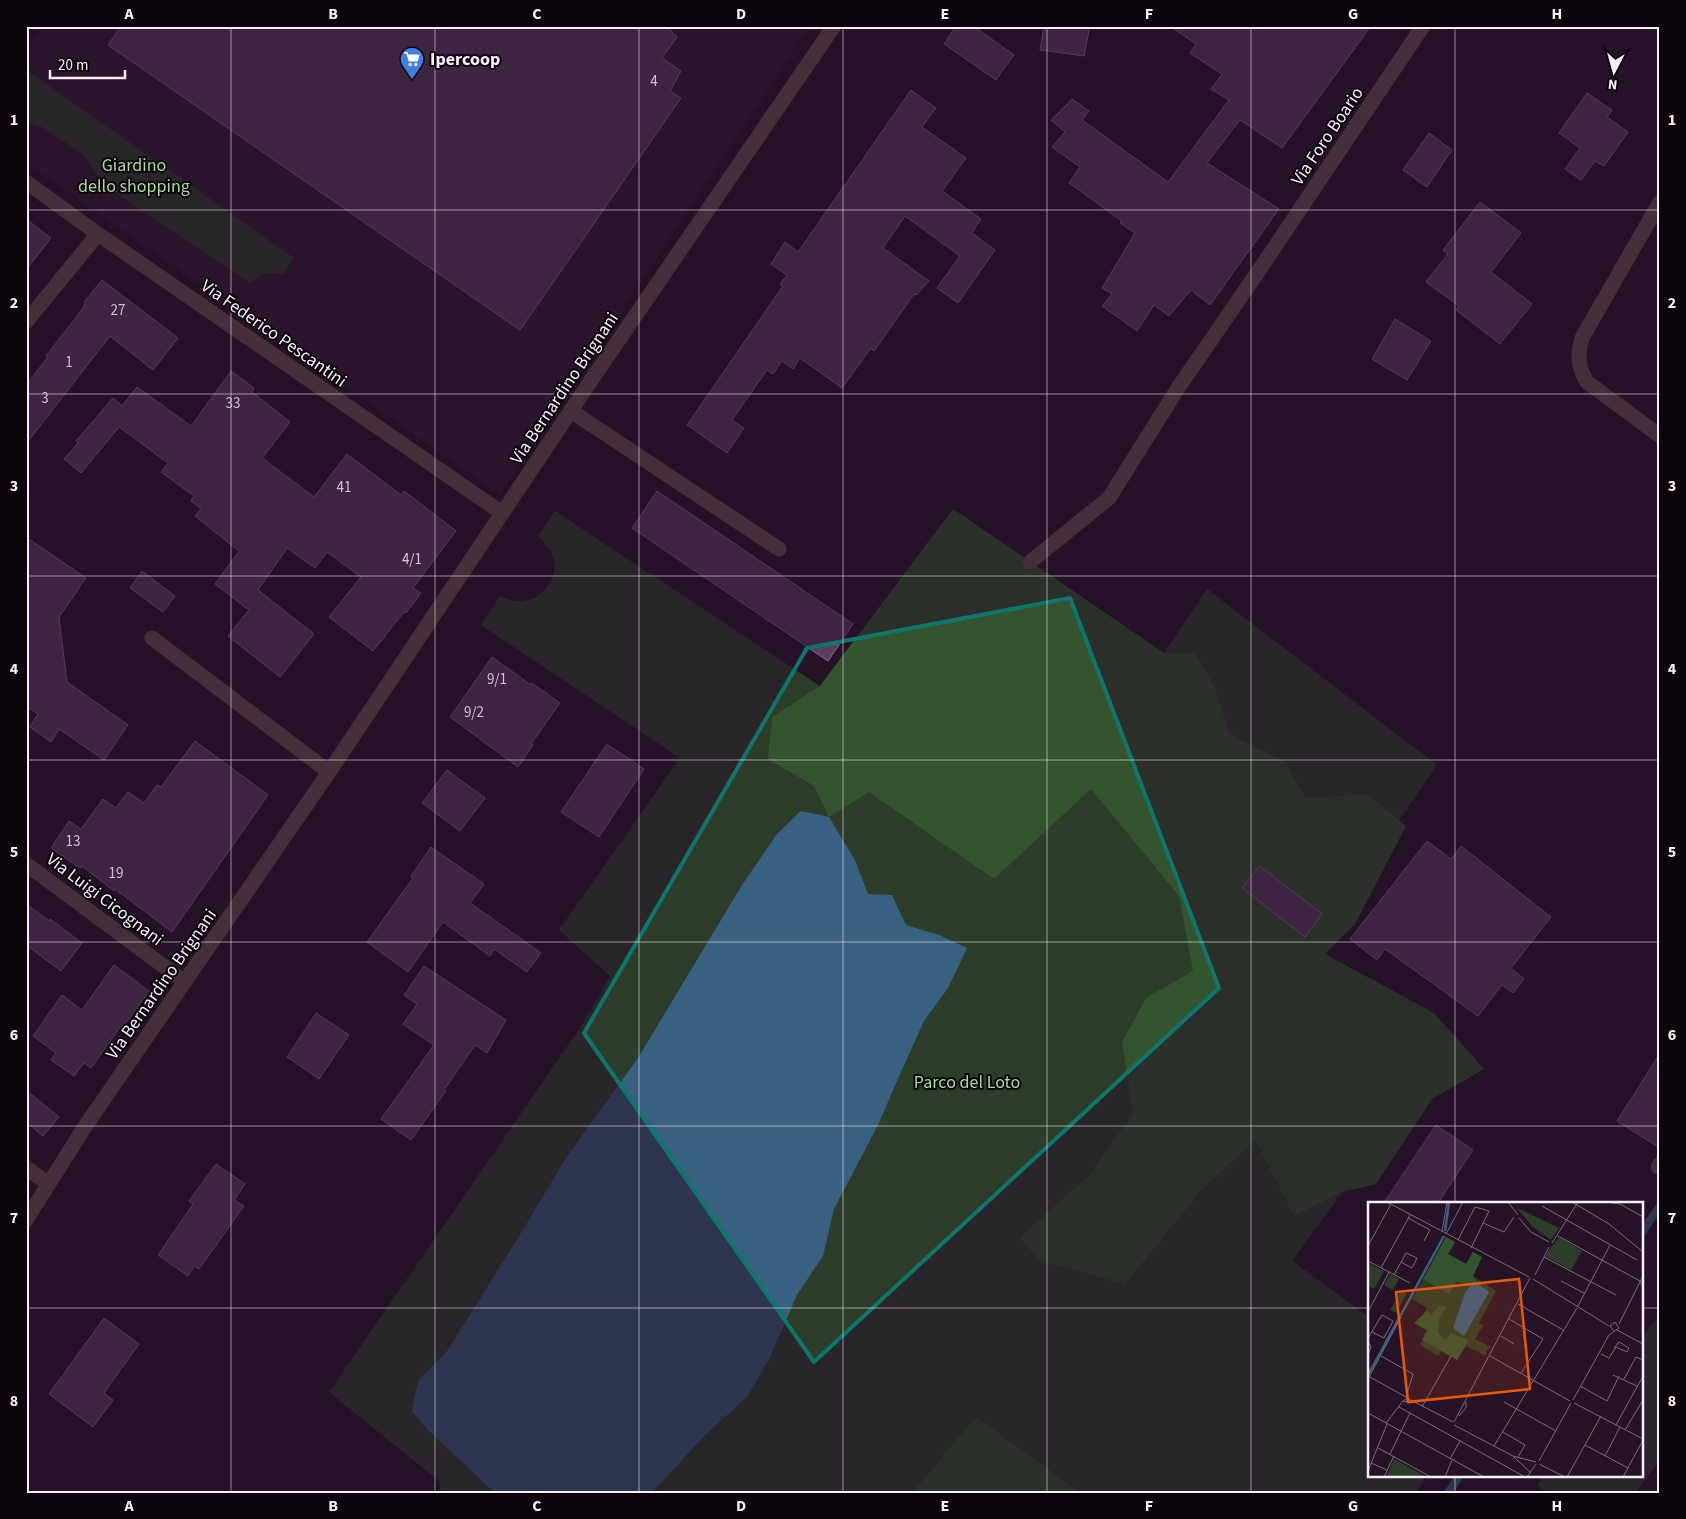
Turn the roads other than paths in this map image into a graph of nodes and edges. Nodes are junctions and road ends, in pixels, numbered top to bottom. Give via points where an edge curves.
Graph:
1 (834, 26) edge
2 (1424, 26) edge
3 (26, 182) edge
4 (1660, 202) edge
5 (98, 234) junction
6 (26, 322) edge
7 (571, 411) junction
8 (1660, 436) edge
9 (502, 513) junction
10 (779, 549) dead end
11 (1030, 562) dead end
12 (152, 638) dead end
13 (329, 772) junction
14 (26, 864) edge
15 (185, 982) junction
16 (26, 1168) edge
17 (49, 1184) junction
18 (26, 1220) edge

1 - 7 street, Via Bernardino Brignani
2 - 11 street, Via Foro Boario via 1178,388 1109,498
3 - 5 street, Via Federico Pescantini
4 - 8 street via 1582,338 1578,361 1587,382
5 - 6 street
5 - 9 street, Via Federico Pescantini
7 - 9 street, Via Bernardino Brignani
7 - 10 street
9 - 13 street, Via Bernardino Brignani
12 - 13 street
13 - 15 street, Via Bernardino Brignani
14 - 15 street, Via Luigi Cicognani
15 - 17 street, Via Bernardino Brignani
16 - 17 street
17 - 18 street, Via Bernardino Brignani

